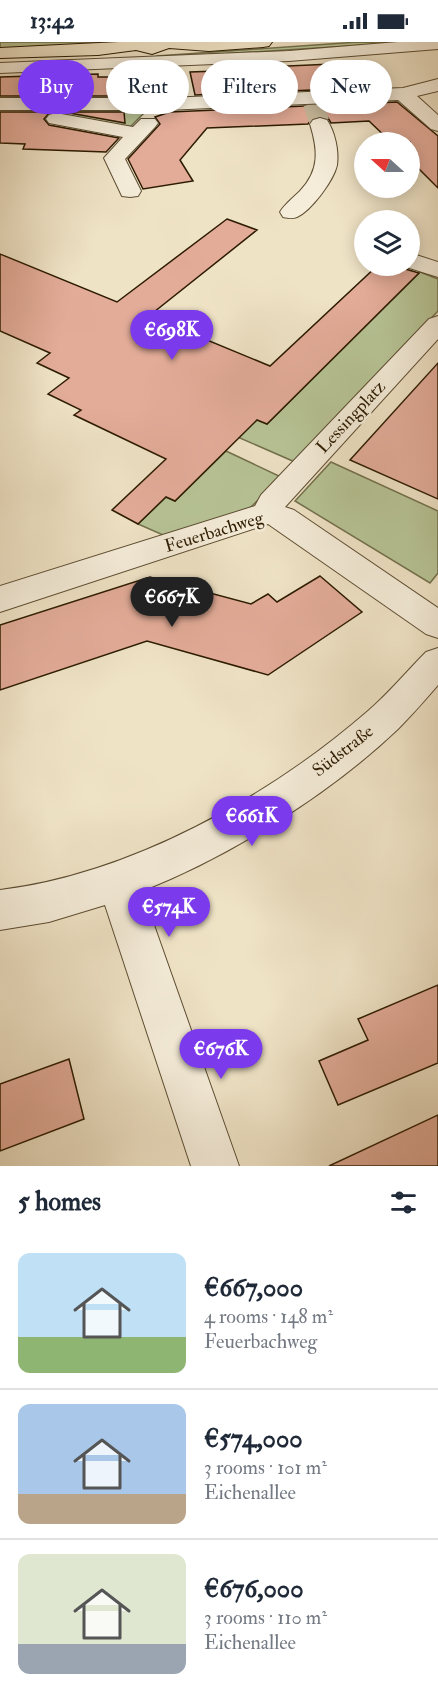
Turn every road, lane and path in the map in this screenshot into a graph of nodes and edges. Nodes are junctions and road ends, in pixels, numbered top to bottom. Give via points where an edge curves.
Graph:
1 (263, 42) edge
2 (167, 43) edge
3 (136, 44) edge
4 (430, 49) edge
5 (0, 52) edge
6 (289, 56) junction
7 (0, 68) edge
8 (438, 85) edge
9 (307, 89) junction
10 (403, 94) junction
11 (189, 103) edge
12 (0, 104) edge
13 (106, 104) edge
14 (0, 109) edge
15 (156, 114) edge
16 (320, 124) tunnel mouth
17 (438, 125) edge
18 (137, 134) junction
19 (130, 191) dead end
20 (291, 212) dead end
21 (420, 264) edge
22 (438, 270) edge
23 (438, 324) edge
24 (268, 513) junction
25 (0, 599) edge
26 (438, 625) edge
27 (438, 662) edge
28 (118, 881) junction
29 (0, 910) edge
30 (215, 1166) edge

1 - 2 main road via 209,46
2 - 3 main road via 152,49
3 - 5 main road via 98,50
4 - 6 street
6 - 7 street
6 - 9 street
8 - 10 street
9 - 10 street via 342,96
9 - 11 street via 240,101
10 - 17 street
12 - 13 street
14 - 18 street
15 - 18 street
16 - 20 street via 328,162 325,174
18 - 19 street via 114,158
21 - 22 street
23 - 24 street, Lessingplatz via 272,502
24 - 25 street, Feuerbachweg
24 - 26 street, Feuerbachweg via 283,518
27 - 28 street, Südstraße via 376,726 294,789 201,843
28 - 29 street, Südstraße via 50,902
28 - 30 street

